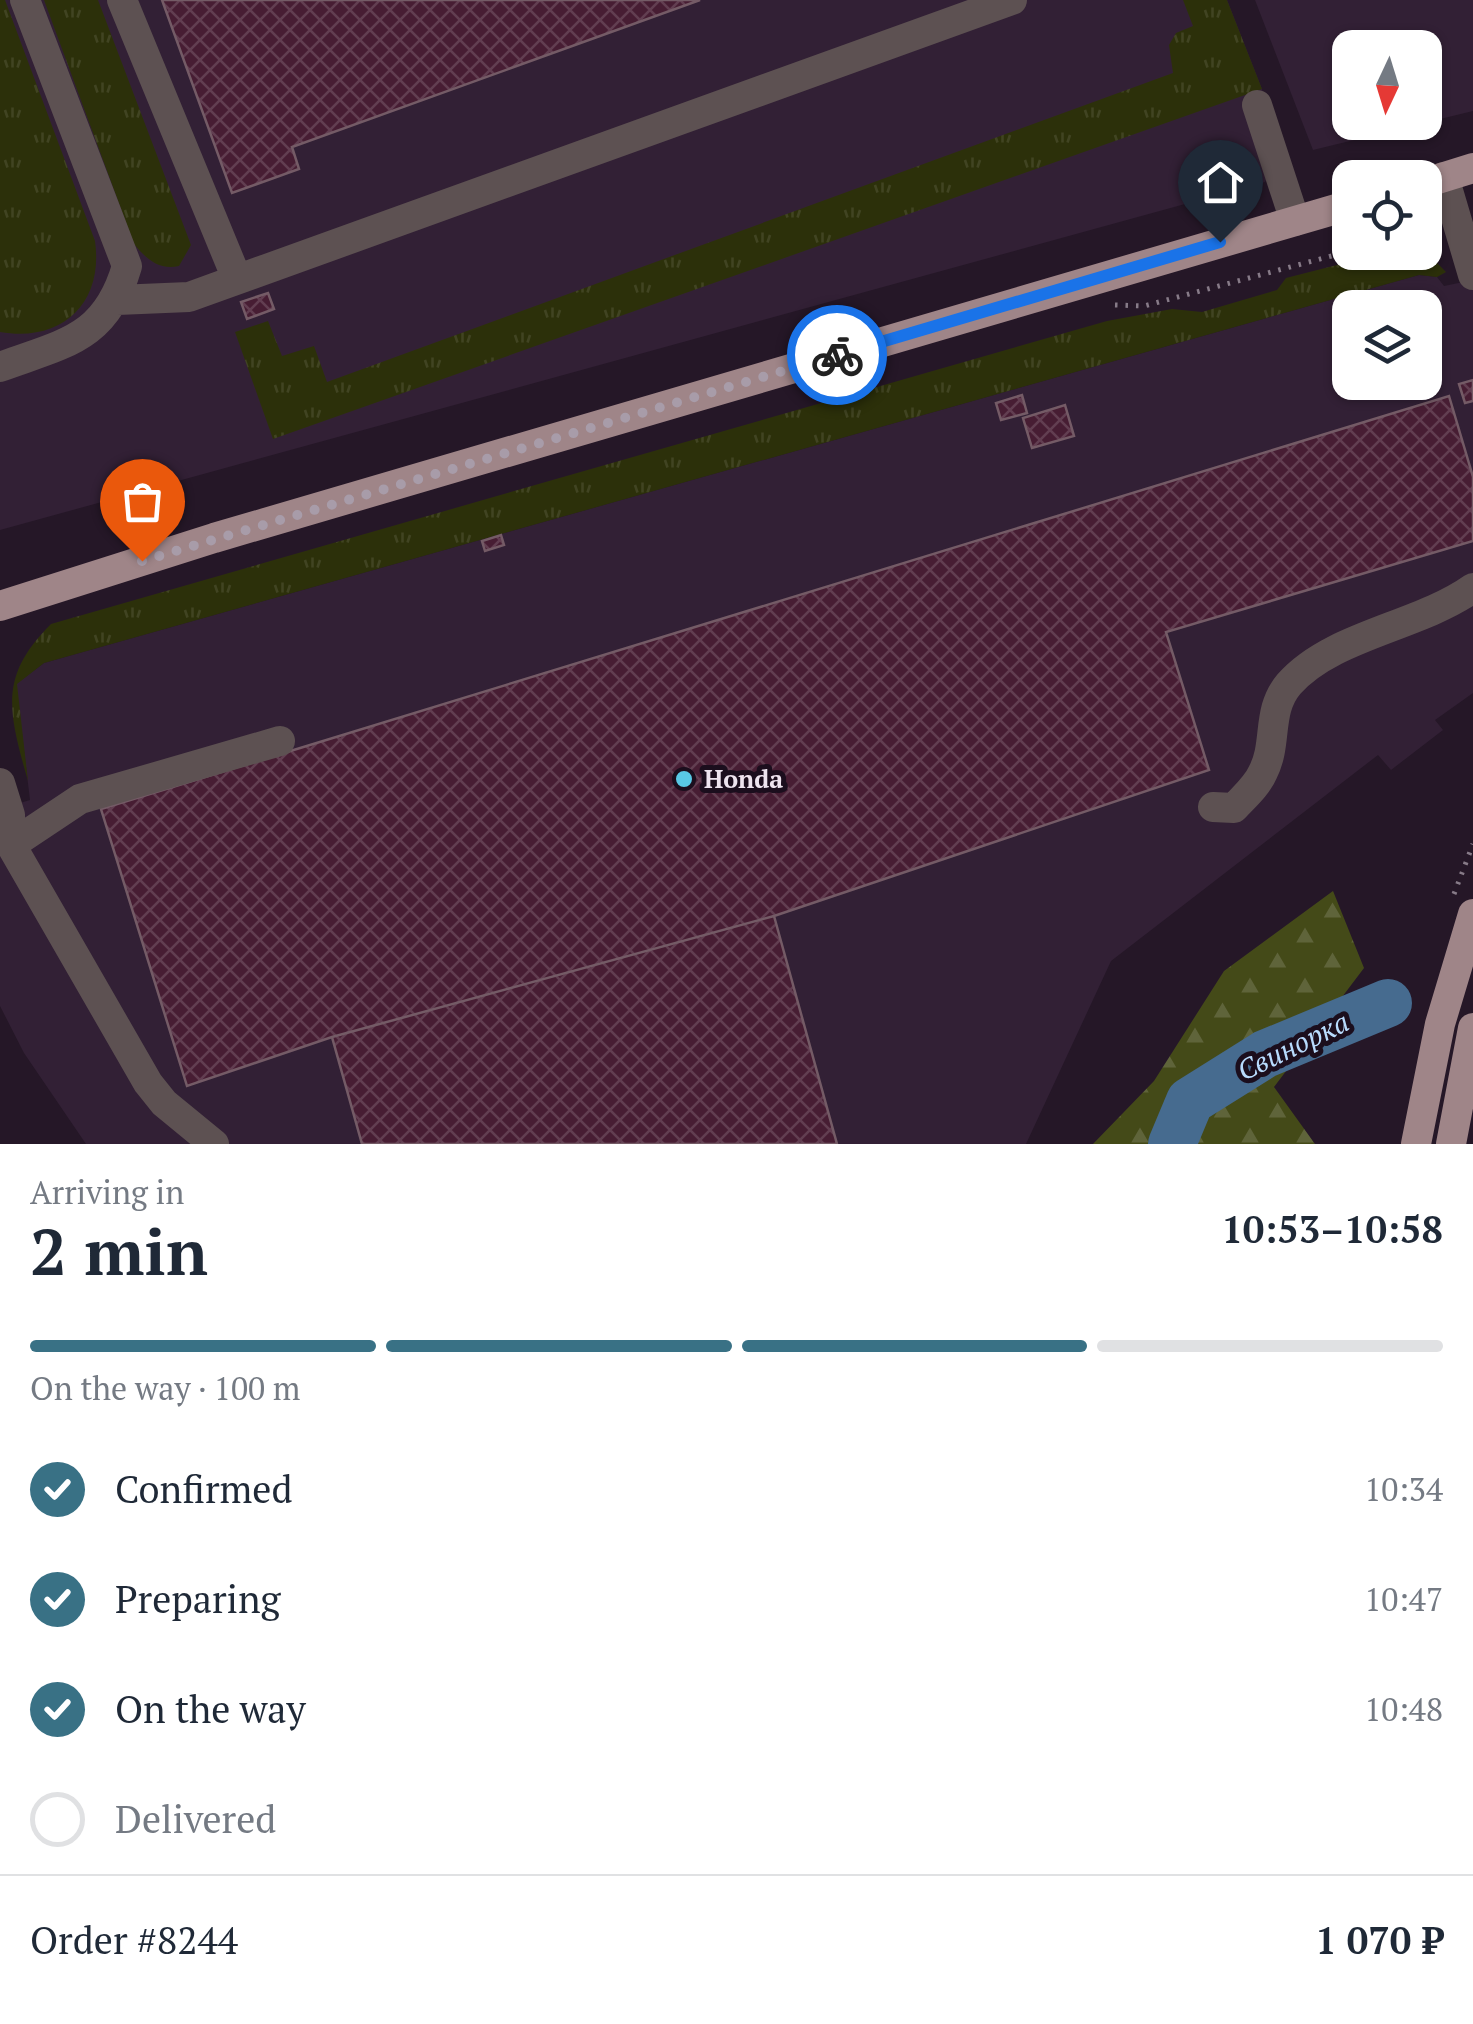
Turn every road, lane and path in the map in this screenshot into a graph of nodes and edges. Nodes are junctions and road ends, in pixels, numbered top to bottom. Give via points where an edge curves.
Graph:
1 (25, 0) edge
2 (122, 0) edge
3 (1012, 0) edge
4 (1257, 105) dead end
5 (1447, 176) edge
6 (1332, 210) edge
7 (1295, 221) junction
8 (1332, 256) edge
9 (1473, 275) edge
10 (237, 280) junction
11 (117, 300) junction
12 (1110, 304) dead end
13 (0, 366) edge
14 (1473, 588) edge
15 (0, 606) edge
16 (280, 741) dead end
17 (0, 782) edge
18 (1213, 807) dead end
19 (5, 840) edge
20 (1473, 914) edge
21 (1473, 1028) edge
22 (214, 1144) edge
23 (1416, 1144) edge
24 (1451, 1144) edge

1 - 11 lane via 127,266
2 - 10 lane
3 - 10 lane
4 - 7 lane
5 - 9 lane
6 - 7 main road
7 - 15 main road
8 - 12 path via 1144,306
10 - 11 lane via 190,297
11 - 13 lane via 86,335
14 - 18 lane via 1414,621 1315,660 1275,706 1265,770 1234,808
16 - 19 lane via 80,799
17 - 19 lane via 12,823
19 - 22 lane via 148,1084
20 - 23 main road via 1440,1024
21 - 24 main road

